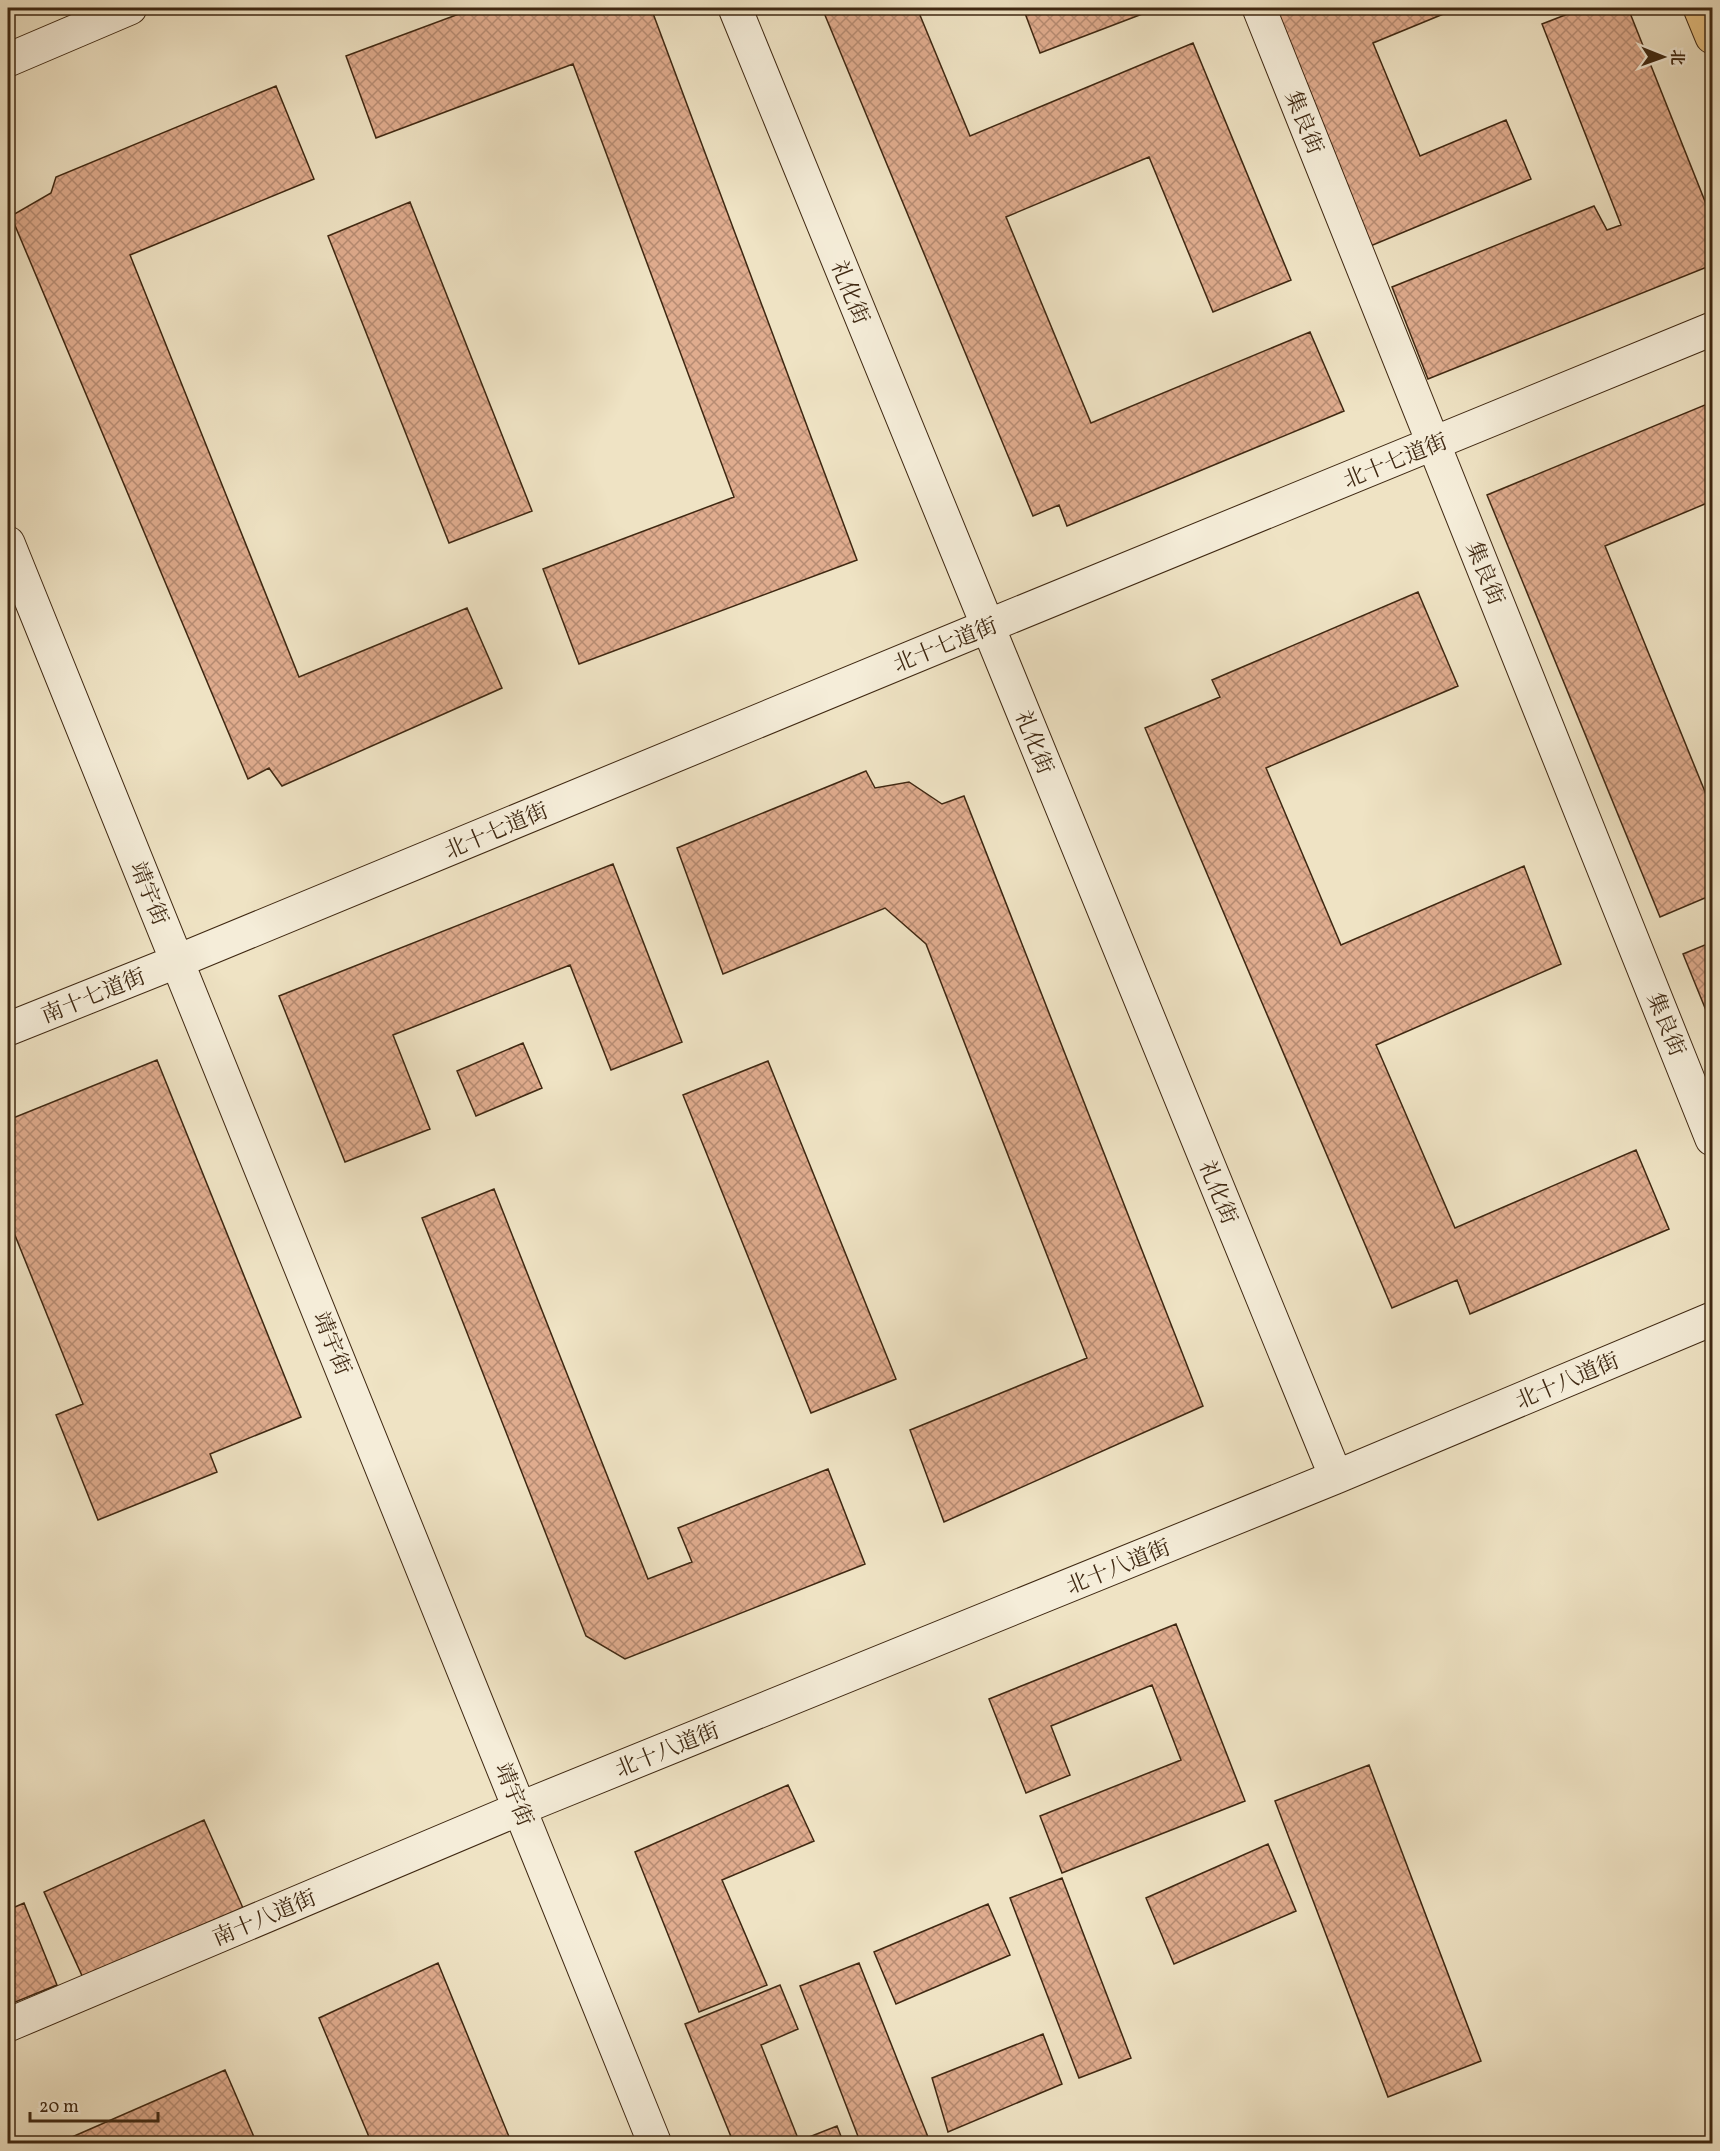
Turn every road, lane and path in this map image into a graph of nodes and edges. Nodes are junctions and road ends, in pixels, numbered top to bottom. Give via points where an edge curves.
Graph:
1 (130, 8) edge
2 (735, 8) edge
3 (1259, 8) edge
4 (1700, 8) edge
5 (1713, 37) edge
6 (8, 60) edge
7 (1713, 329) edge
8 (1434, 444) junction
9 (8, 543) edge
10 (988, 626) junction
11 (178, 961) junction
12 (8, 1029) edge
13 (1713, 1139) edge
14 (1713, 1319) edge
15 (1336, 1477) junction
16 (521, 1808) junction
17 (8, 2025) edge
18 (655, 2144) edge

1 - 6 street
2 - 10 street, 礼化街
3 - 8 street, 集良街
4 - 5 highway
7 - 8 street, 北十七道街
8 - 10 street, 北十七道街
8 - 13 street, 集良街
9 - 11 street, 靖宇街
10 - 11 street, 北十七道街
10 - 15 street, 礼化街
11 - 12 street, 南十七道街
11 - 16 street, 靖宇街
14 - 15 street, 北十八道街
15 - 16 street, 北十八道街
16 - 17 street, 南十八道街
16 - 18 street, 靖宇街

